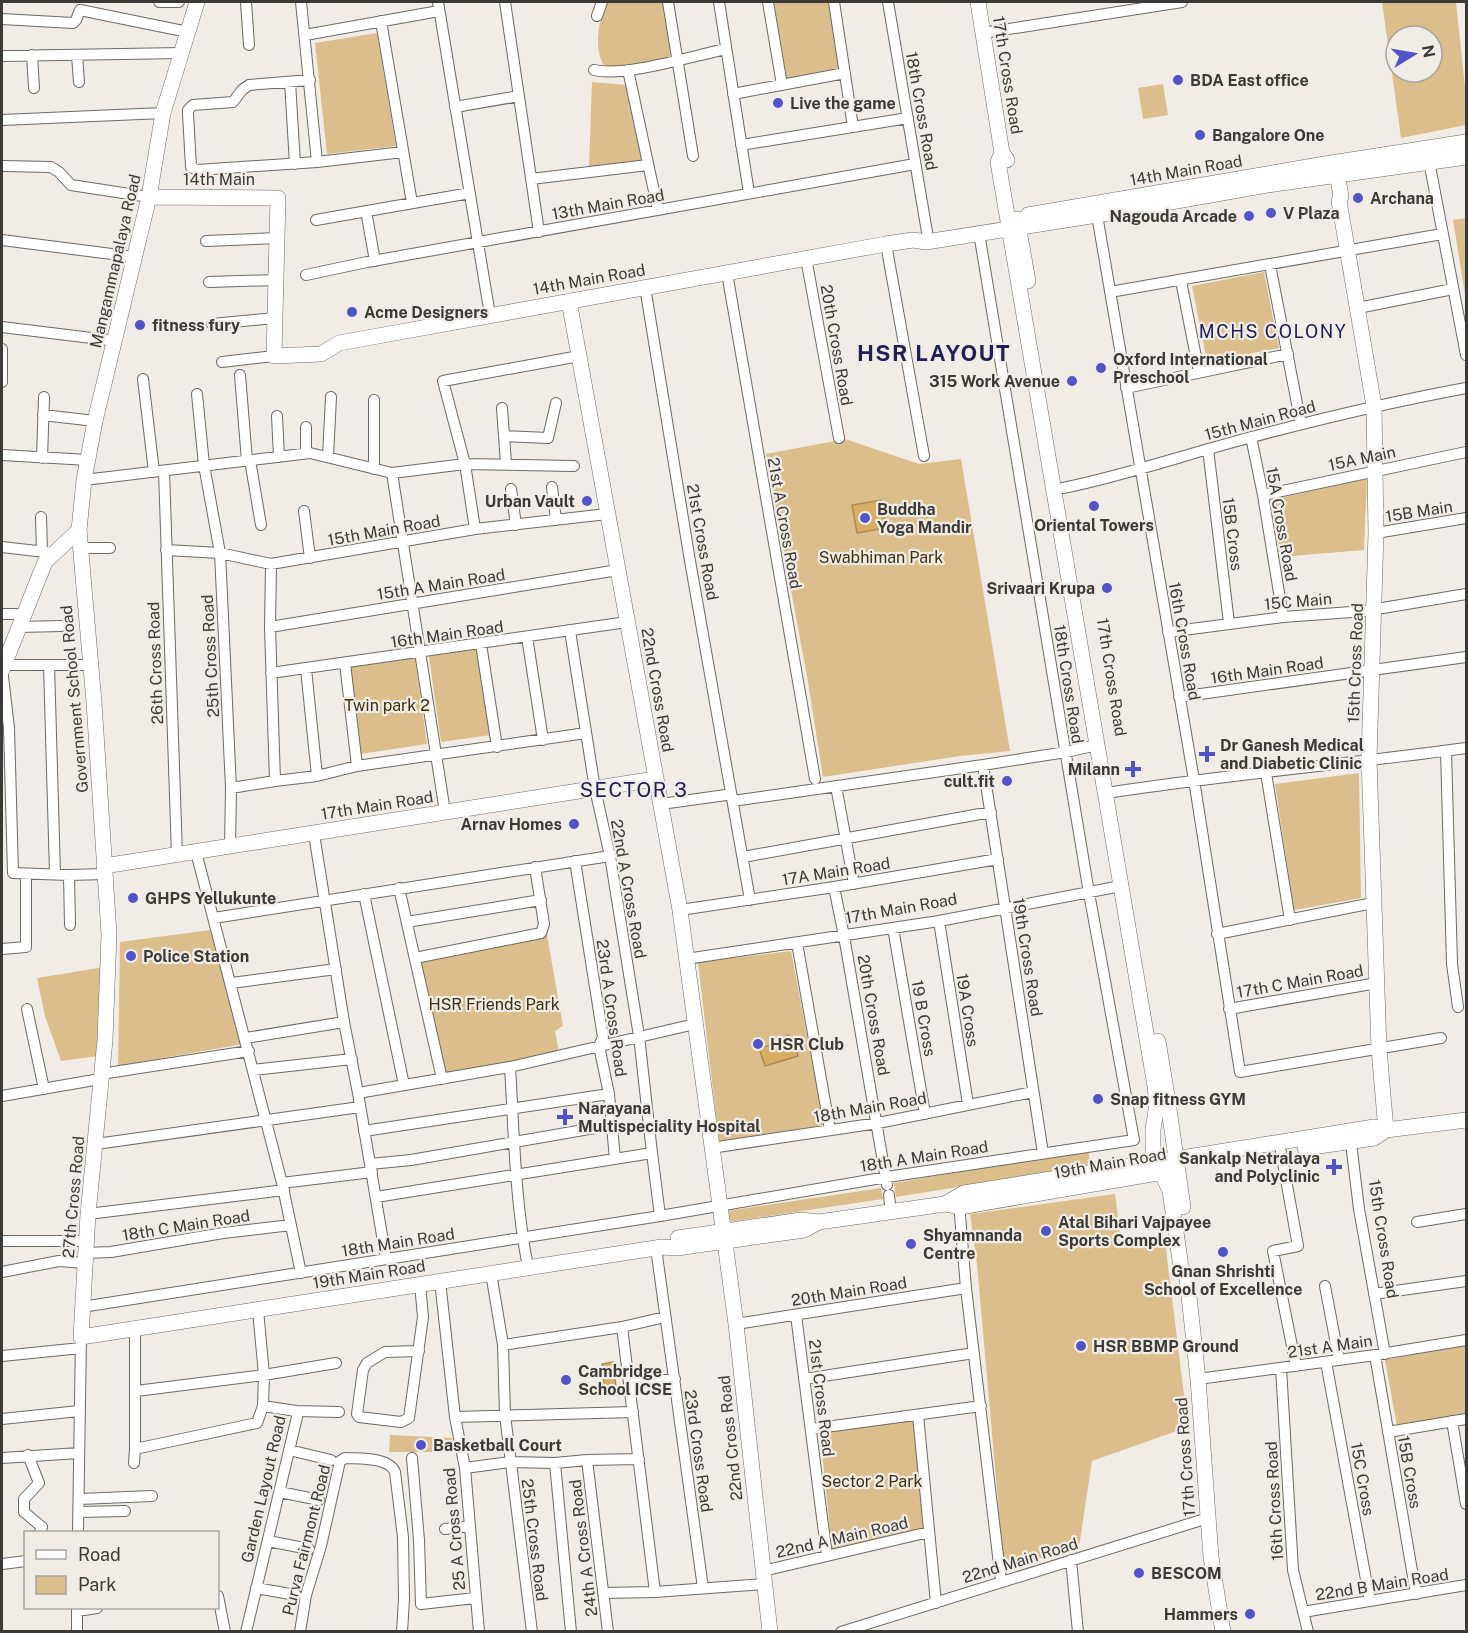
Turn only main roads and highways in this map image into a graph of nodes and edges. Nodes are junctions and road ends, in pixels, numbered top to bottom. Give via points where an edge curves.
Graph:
1 (201, 2) edge
2 (978, 2) edge
3 (1467, 142) edge
4 (1467, 157) edge
5 (1332, 169) junction
6 (149, 197) junction
7 (1013, 222) junction
8 (914, 240) junction
9 (569, 301) junction
10 (274, 356) joint
11 (79, 530) junction
12 (3, 663) edge
13 (656, 779) junction
14 (104, 870) junction
15 (1162, 1115) junction
16 (1467, 1120) edge
17 (1386, 1130) junction
18 (1351, 1136) junction
19 (1177, 1164) junction
20 (1158, 1168) junction
21 (724, 1235) junction
22 (1187, 1278) junction
23 (81, 1343) joint
24 (770, 1632) edge
25 (1223, 1632) edge

1 - 6 main road, Mangammapalaya Road via 163,113
2 - 7 main road, 17th Cross Road via 1002,153 1008,161
3 - 5 main road, 14th Main Road
4 - 5 main road, 14th Main Road
5 - 7 main road, 14th Main Road
5 - 7 main road, 14th Main Road via 1097,215
5 - 17 main road, 15th Cross Road via 1334,198 1339,201 1374,406 1375,609 1369,759 1379,1049
6 - 10 main road, 14th Main via 278,198
6 - 11 main road, Mangammapalaya Road via 95,421
7 - 8 main road, 14th Main Road via 979,233 926,242
7 - 8 main road, 14th Main Road via 926,229
7 - 15 main road, 17th Cross Road via 1063,488
7 - 15 main road, 17th Cross Road via 1087,748 1121,886
8 - 9 main road, 14th Main Road
9 - 10 main road, 14th Main Road via 339,343 321,354
9 - 13 main road, 22nd Cross Road
11 - 12 main road via 48,552
11 - 14 main road, Government School Road
13 - 14 main road, 17th Main Road via 230,846
13 - 21 main road, 22nd Cross Road via 680,910
14 - 23 main road, 27th Cross Road via 109,934 105,1040 88,1214
15 - 19 main road, 17th Cross Road
15 - 20 main road, 17th Cross Road via 1153,1135
16 - 17 main road, 19th Main Road
17 - 18 main road, 19th Main Road via 1374,1138
18 - 19 main road, 19th Main Road
18 - 19 main road, 19th Main Road via 1281,1152
19 - 20 main road, 19th Main Road
19 - 22 main road, 17th Cross Road via 1191,1266
20 - 21 main road, 19th Main Road via 891,1213 819,1222 801,1220
20 - 22 main road, 17th Cross Road via 1170,1191 1181,1267
21 - 23 main road, 19th Main Road via 678,1238 659,1247 135,1329
21 - 24 main road, 22nd Cross Road
22 - 25 main road, 17th Cross Road via 1215,1591

